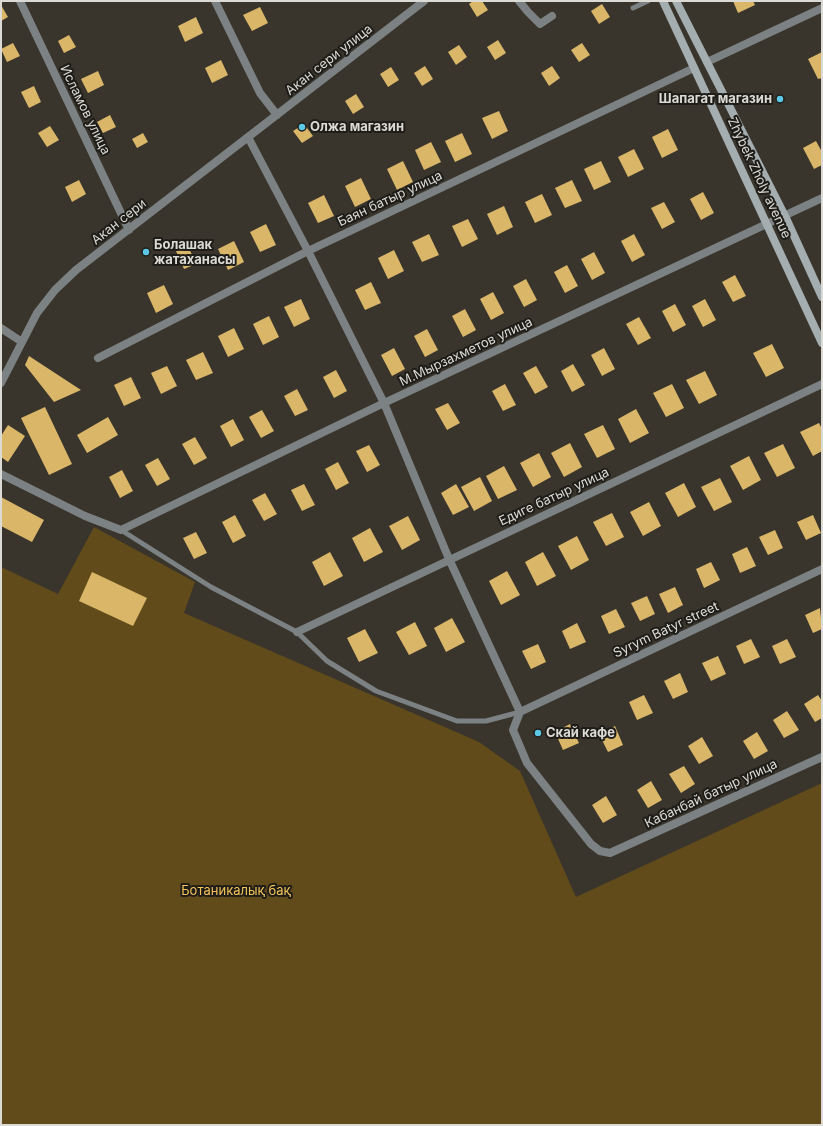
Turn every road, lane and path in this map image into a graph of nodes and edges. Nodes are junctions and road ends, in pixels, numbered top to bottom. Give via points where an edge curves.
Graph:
1 (20, 1) edge
2 (215, 1) edge
3 (424, 1) edge
4 (519, 1) edge
5 (648, 1) edge
6 (663, 1) edge
7 (676, 1) edge
8 (633, 8) dead end
9 (822, 8) edge
10 (552, 16) dead end
11 (706, 62) junction
12 (694, 68) junction
13 (277, 115) junction
14 (248, 137) junction
15 (822, 198) edge
16 (785, 216) junction
17 (767, 224) junction
18 (129, 230) junction
19 (308, 251) junction
20 (822, 297) edge
21 (1, 328) edge
22 (22, 342) junction
23 (822, 343) edge
24 (98, 358) dead end
25 (1, 382) edge
26 (822, 384) edge
27 (384, 403) junction
28 (1, 474) edge
29 (121, 530) junction
30 (449, 559) junction
31 (822, 569) edge
32 (297, 632) junction
33 (520, 712) junction
34 (822, 757) edge

1 - 18 street, Исламов улица
2 - 13 street via 260,93
3 - 13 street, Акан сери улица
4 - 10 street via 540,24
5 - 8 lane
6 - 12 street, Zhybek Zholy avenue
7 - 11 street, Zhybek Zholy avenue
9 - 11 street
11 - 16 street, Zhybek Zholy avenue
12 - 17 street, Zhybek Zholy avenue
12 - 19 street, Баян батыр улица
13 - 14 street, Акан сери улица
14 - 18 street, Акан сери
14 - 19 street
15 - 16 street, М.Мырзахметов улица
16 - 17 street, М.Мырзахметов улица
16 - 20 street, Zhybek Zholy avenue
17 - 23 street, Zhybek Zholy avenue
17 - 27 street, М.Мырзахметов улица
18 - 22 street, Акан сери via 76,270 55,290 37,313
19 - 24 street, Баян батыр улица
19 - 27 street
21 - 22 street
22 - 25 street, Акан сери
26 - 30 street, Едиге батыр улица
27 - 29 street, М.Мырзахметов улица
27 - 30 street
28 - 29 street via 85,516
29 - 32 lane via 211,587
30 - 32 street, Едиге батыр улица
30 - 33 street
31 - 33 street, Syrym Batyr street
32 - 33 lane via 327,661 376,691 457,721 486,721
33 - 34 street, Кабанбай батыр улица via 513,730 527,763 591,844 600,851 610,853

